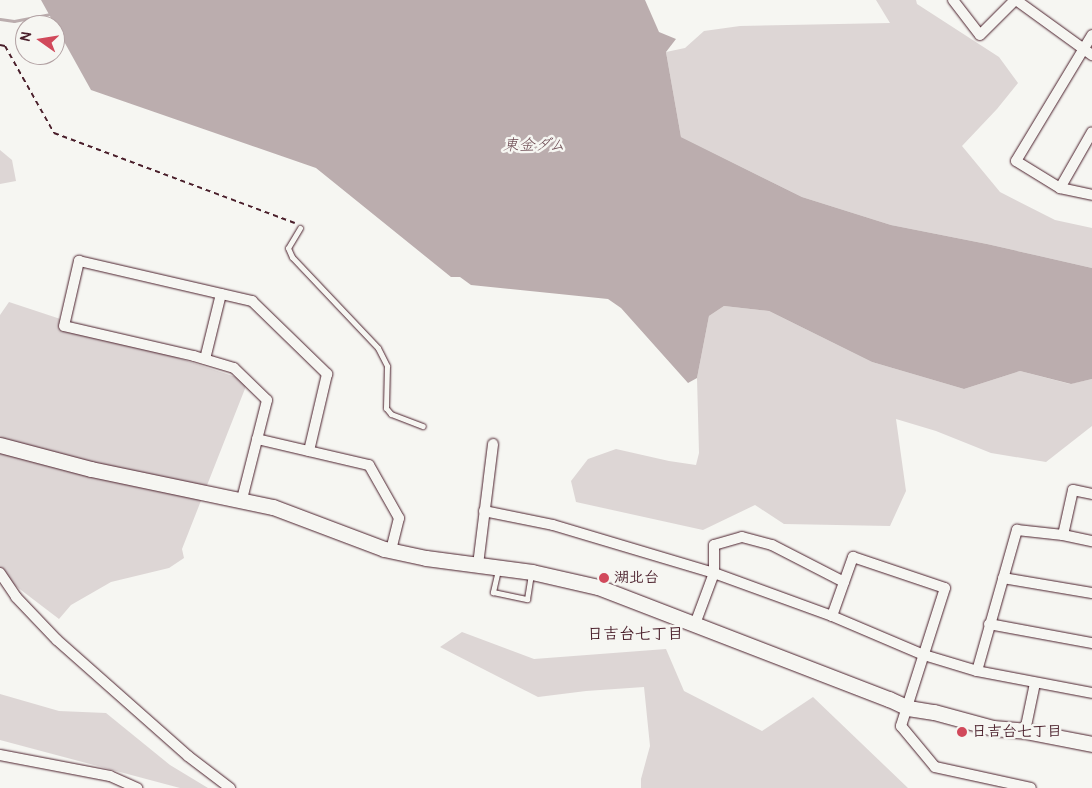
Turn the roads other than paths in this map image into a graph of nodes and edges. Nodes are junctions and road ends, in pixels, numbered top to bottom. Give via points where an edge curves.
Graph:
1 (953, 0) edge
2 (1015, 0) edge
3 (1092, 35) edge
4 (1088, 53) edge
5 (1092, 132) edge
6 (1060, 188) junction
7 (1092, 196) edge
8 (300, 228) road end
9 (221, 294) junction
10 (205, 359) junction
11 (423, 426) dead end
12 (257, 439) junction
13 (493, 444) dead end
14 (0, 445) edge
15 (309, 451) junction
16 (1092, 494) edge
17 (242, 499) junction
18 (484, 511) junction
19 (1063, 535) junction
20 (1092, 541) edge
21 (391, 550) junction
22 (478, 566) junction
23 (498, 568) junction
24 (532, 572) junction
25 (714, 572) junction
26 (0, 573) edge
27 (1003, 578) junction
28 (844, 582) junction
29 (1092, 593) edge
30 (832, 616) junction
31 (695, 624) junction
32 (989, 624) junction
33 (1092, 643) edge
34 (924, 656) junction
35 (977, 670) junction
36 (1035, 683) junction
37 (1092, 693) edge
38 (908, 708) junction
39 (1025, 731) junction
40 (1092, 744) edge
41 (0, 754) edge
42 (1000, 786) edge
43 (137, 788) edge
44 (230, 788) edge
45 (1031, 788) edge

1 - 2 street via 980,35
2 - 4 street
3 - 4 street
4 - 6 street via 1016,161
5 - 6 street
6 - 7 street
8 - 11 lane via 288,248 292,257 378,348 387,366 386,408 390,414
9 - 10 street
9 - 10 street via 79,261 64,326
9 - 15 street via 252,301 327,374
10 - 12 street via 234,368 267,400
12 - 15 street
12 - 17 street
13 - 18 street
14 - 17 street via 90,469
15 - 21 street via 368,465 399,518
16 - 19 street via 1073,490
17 - 21 street
18 - 22 street
18 - 25 street via 553,525
19 - 20 street
19 - 27 street via 1017,530
21 - 22 street
22 - 23 street
23 - 24 street
23 - 24 lane via 493,592 527,599
24 - 31 street via 598,587
25 - 28 street via 714,545 742,536 772,545
25 - 30 street
25 - 31 street
26 - 44 street via 16,597 56,640 188,756
27 - 29 street
27 - 32 street
28 - 30 street
28 - 34 street via 853,558 946,588
30 - 34 street
31 - 38 street
32 - 33 street
32 - 35 street
34 - 35 street
34 - 38 street
35 - 36 street
36 - 37 street
36 - 39 street
38 - 39 street via 993,728
38 - 42 street via 901,726 935,767
39 - 40 street
41 - 43 street via 110,776
42 - 45 street

